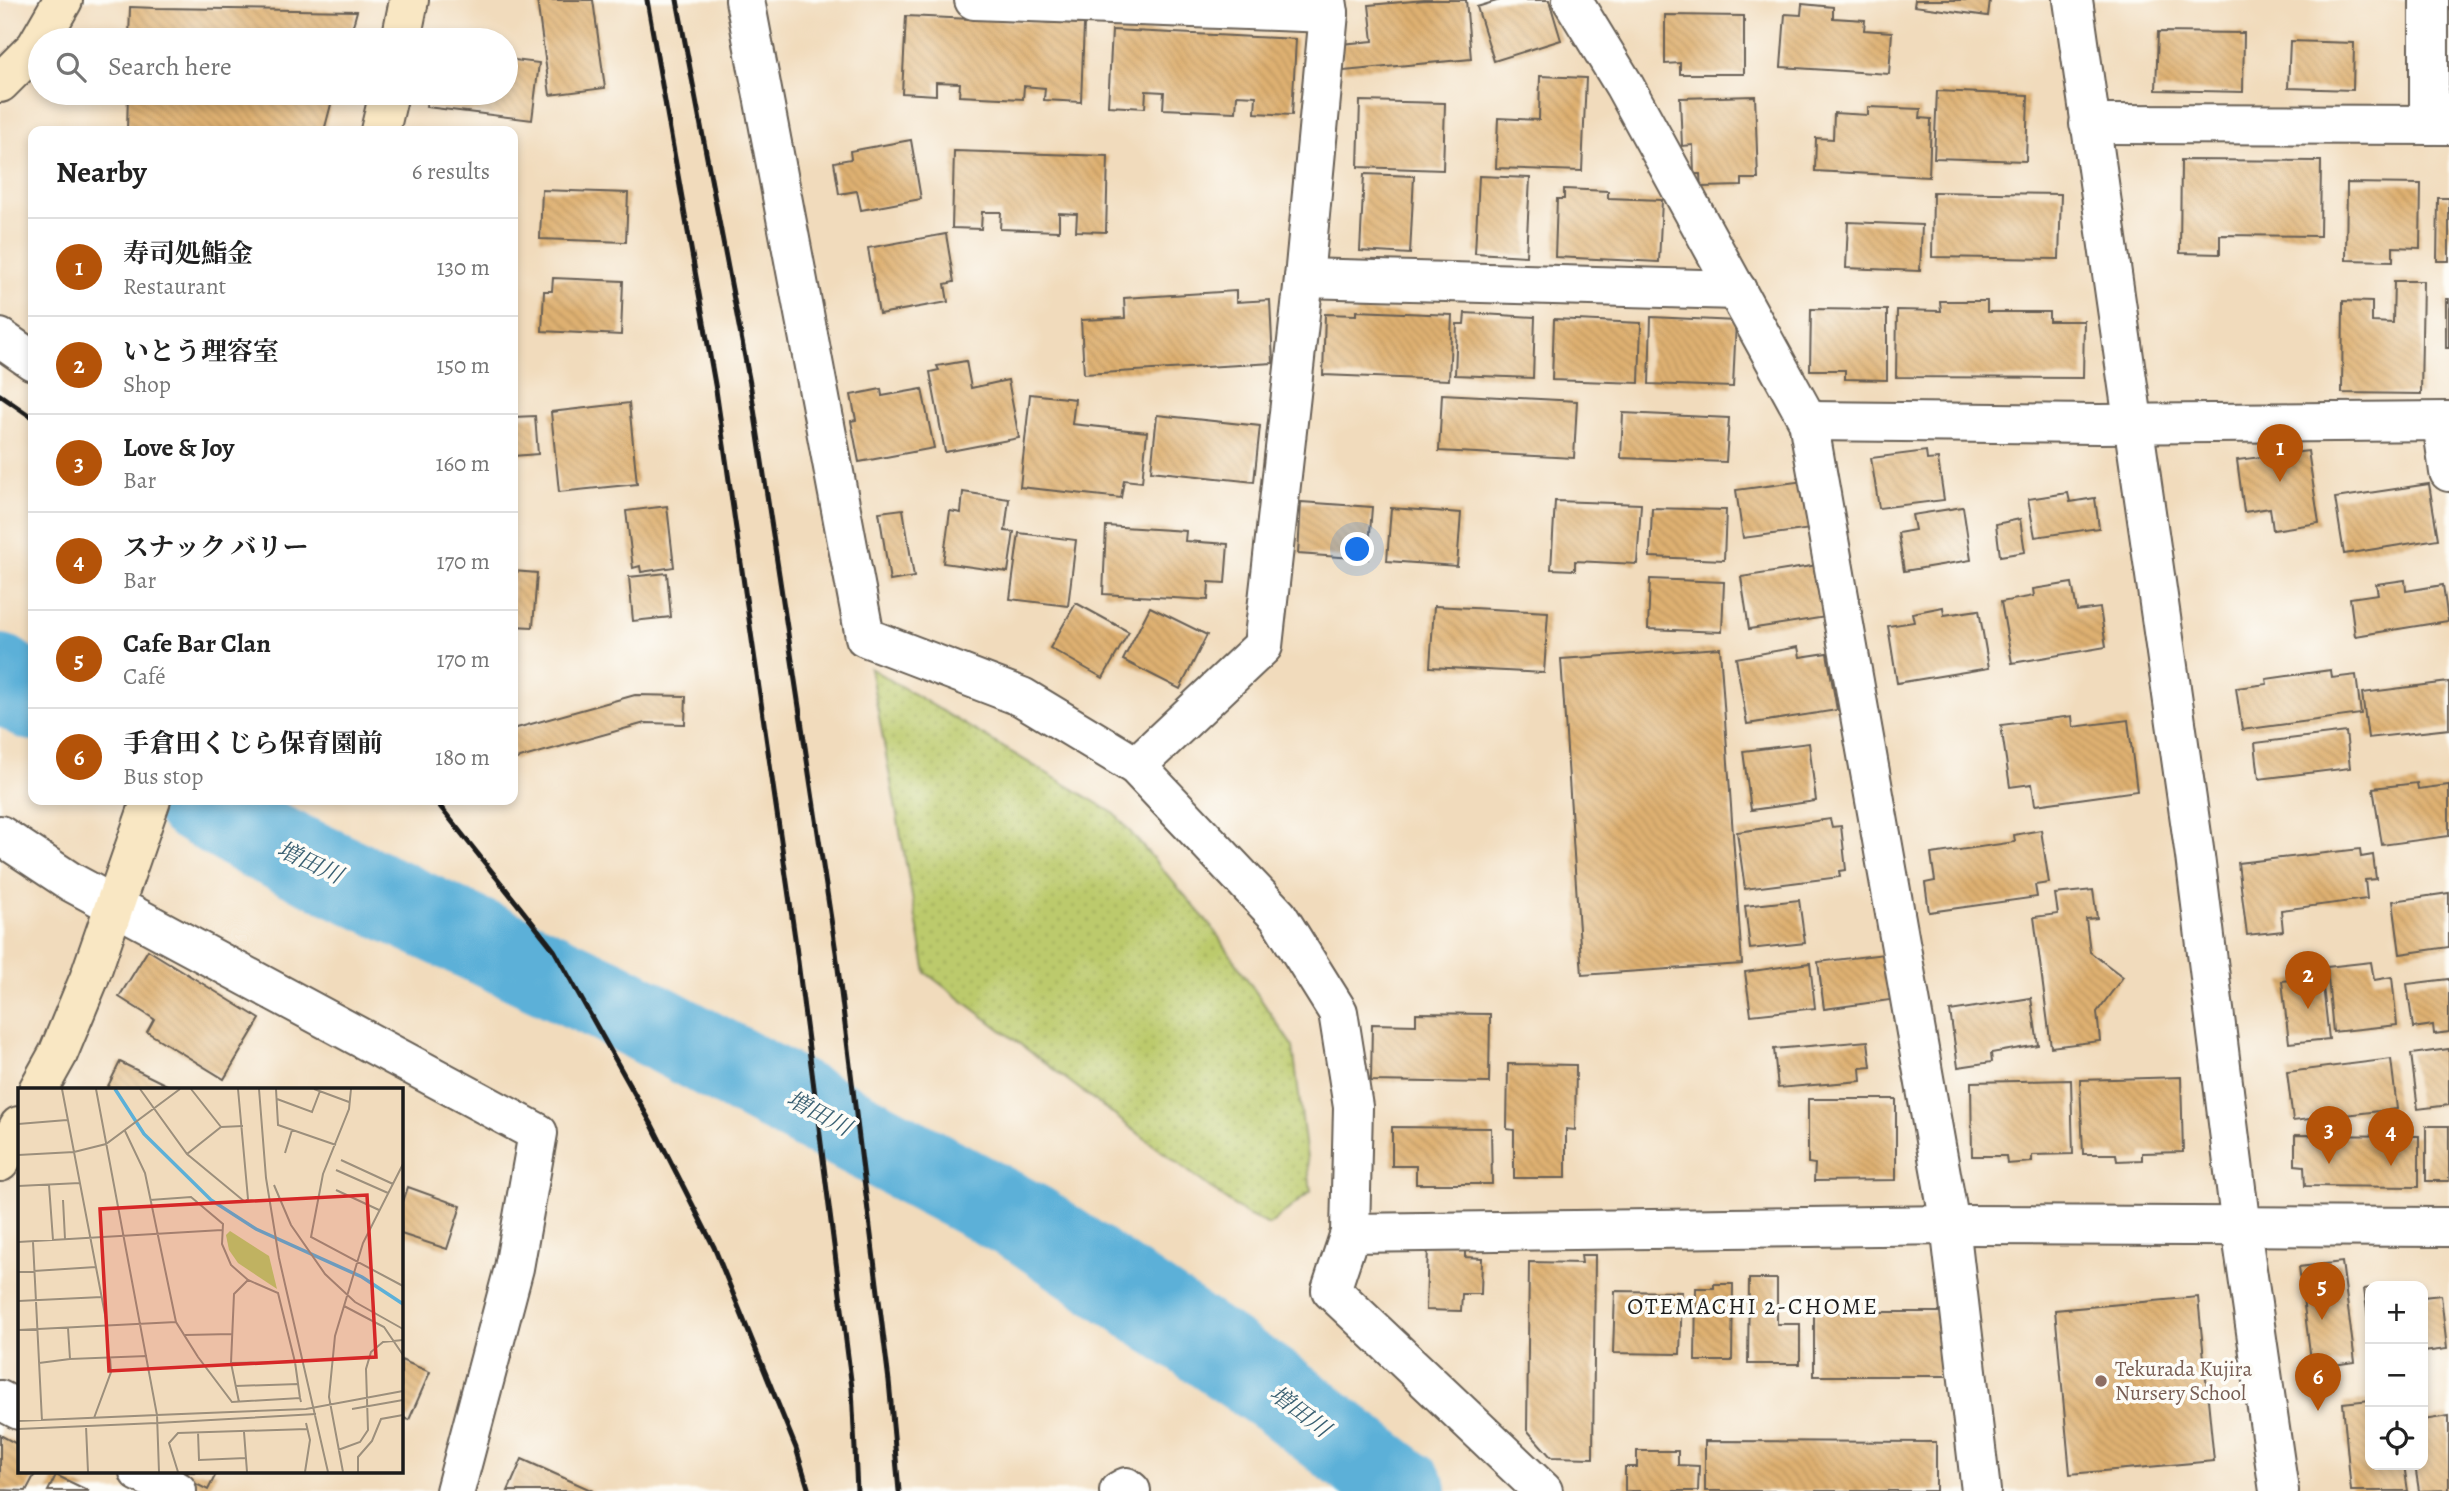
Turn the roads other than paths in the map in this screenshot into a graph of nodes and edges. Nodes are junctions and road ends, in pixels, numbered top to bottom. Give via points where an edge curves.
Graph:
1 (64, 0) edge
2 (409, 0) edge
3 (745, 0) edge
4 (974, 0) edge
5 (1572, 0) edge
6 (2073, 0) edge
7 (2429, 0) edge
8 (1328, 7) edge
9 (47, 28) edge
10 (403, 28) edge
11 (28, 55) edge
12 (0, 83) edge
13 (386, 105) edge
14 (2089, 124) junction
15 (2439, 125) edge
16 (381, 126) edge
17 (1304, 278) junction
18 (1737, 290) junction
19 (0, 338) edge
20 (28, 358) edge
21 (1808, 421) junction
22 (2445, 421) edge
23 (2133, 423) junction
24 (2449, 472) edge
25 (1136, 766) junction
26 (149, 805) edge
27 (0, 835) edge
28 (117, 894) junction
29 (39, 1088) edge
30 (18, 1128) edge
31 (0, 1162) edge
32 (1950, 1225) junction
33 (2449, 1227) edge
34 (2241, 1228) junction
35 (1350, 1233) junction
36 (0, 1400) edge
37 (18, 1409) edge
38 (143, 1474) edge
39 (177, 1491) edge
40 (455, 1491) edge
41 (1119, 1491) edge
42 (1131, 1491) edge
43 (1543, 1491) edge
44 (1981, 1491) edge
45 (2279, 1491) edge

1 - 9 main road
2 - 10 main road
3 - 25 street via 865,637 1022,697
4 - 8 street
5 - 18 street
6 - 14 street
7 - 15 street
8 - 17 street
11 - 12 main road
13 - 16 main road
14 - 15 street
14 - 23 street
17 - 18 street
17 - 25 street via 1263,646
18 - 21 street
19 - 20 street
21 - 23 street
21 - 32 street
22 - 23 street
22 - 24 street
23 - 34 street via 2195,856
25 - 35 street via 1278,916 1338,1012 1353,1107
26 - 28 main road
27 - 28 street via 71,883
28 - 29 main road via 89,979
28 - 40 street via 538,1133 514,1268
30 - 31 main road
32 - 34 street
32 - 35 street
32 - 44 street
33 - 34 street
34 - 45 street
35 - 43 street via 1331,1290
36 - 37 street
38 - 39 street
41 - 42 street via 1126,1487

